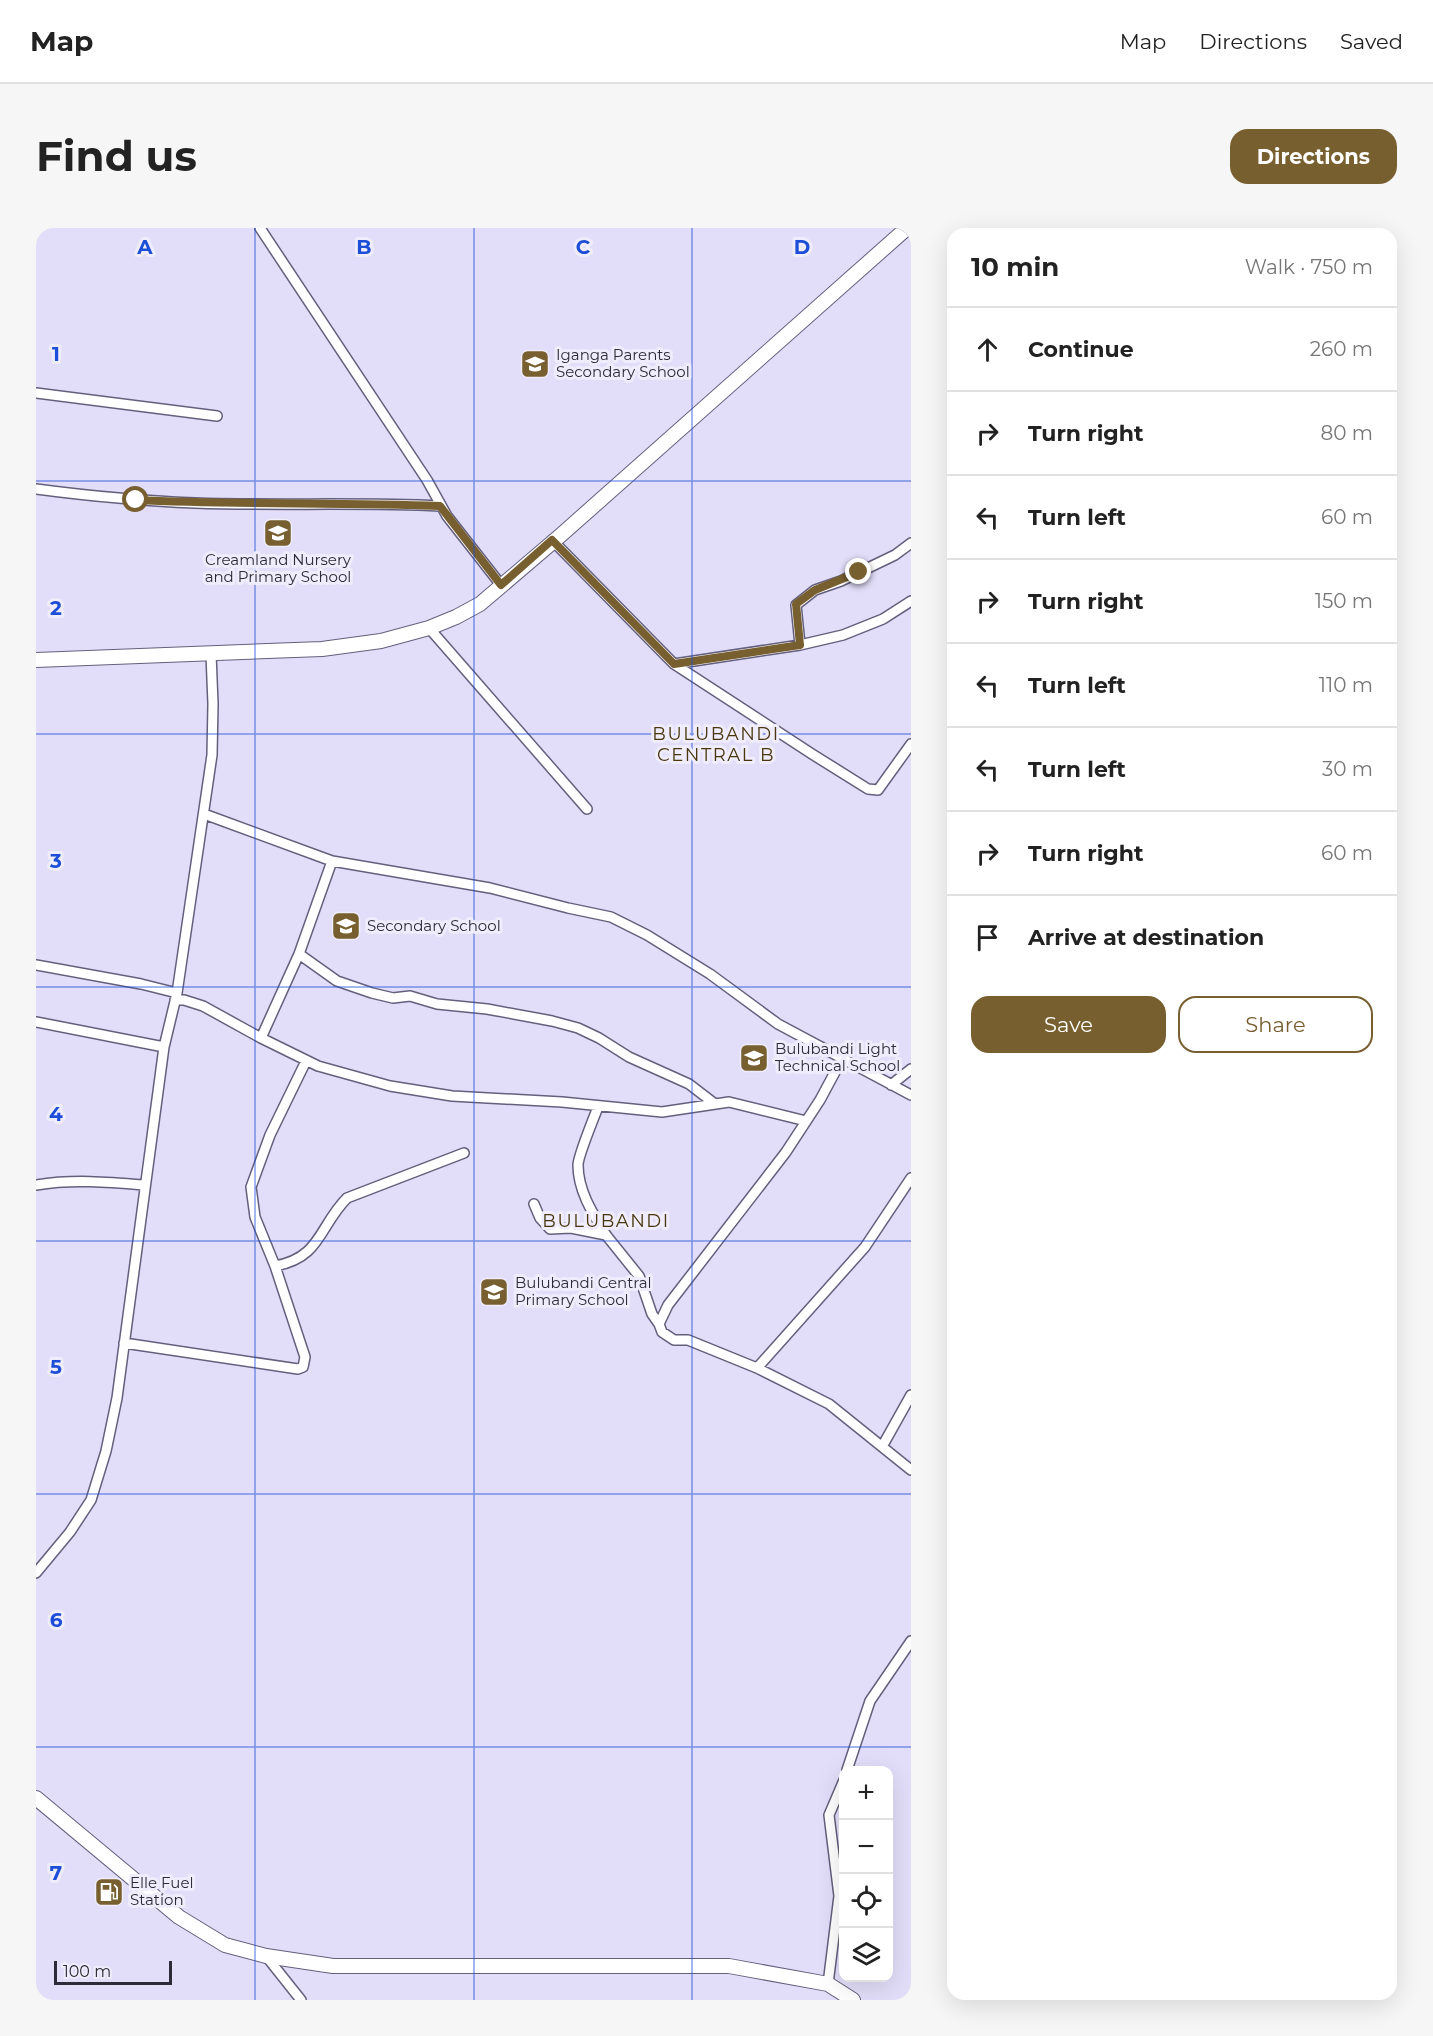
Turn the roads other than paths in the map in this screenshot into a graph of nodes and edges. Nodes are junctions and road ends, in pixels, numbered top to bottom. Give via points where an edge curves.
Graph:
1 (260, 228) edge
2 (907, 228) edge
3 (36, 393) edge
4 (216, 416) dead end
5 (36, 489) edge
6 (440, 506) junction
7 (552, 540) junction
8 (911, 543) edge
9 (501, 585) junction
10 (911, 602) edge
11 (429, 628) junction
12 (800, 645) junction
13 (211, 654) junction
14 (36, 660) edge
15 (674, 664) junction
16 (911, 744) edge
17 (586, 809) dead end
18 (204, 814) junction
19 (332, 861) junction
20 (298, 954) junction
21 (36, 965) edge
22 (176, 997) junction
23 (36, 1022) edge
24 (261, 1038) junction
25 (164, 1047) junction
26 (842, 1059) junction
27 (306, 1060) junction
28 (911, 1069) edge
29 (891, 1085) junction
30 (911, 1095) edge
31 (715, 1104) junction
32 (598, 1107) junction
33 (806, 1121) junction
34 (464, 1153) dead end
35 (911, 1178) edge
36 (36, 1185) edge
37 (144, 1185) junction
38 (534, 1204) dead end
39 (606, 1235) junction
40 (275, 1266) junction
41 (659, 1324) junction
42 (124, 1343) junction
43 (757, 1368) junction
44 (911, 1395) edge
45 (883, 1445) junction
46 (911, 1470) edge
47 (36, 1554) edge
48 (46, 1559) junction
49 (36, 1573) edge
50 (911, 1641) edge
51 (848, 1766) edge
52 (839, 1790) edge
53 (36, 1798) edge
54 (266, 1956) junction
55 (828, 1984) junction
56 (301, 2000) edge
57 (854, 2000) edge

1 - 6 street via 427,480
2 - 7 main road
3 - 4 street
5 - 6 street via 97,498 195,503
6 - 9 street
7 - 9 main road
7 - 15 street
8 - 12 street via 895,555 815,590 796,604
9 - 11 main road via 480,603
10 - 12 street via 883,619 843,635
11 - 13 main road via 381,641 322,649
11 - 17 street
12 - 15 street
13 - 14 main road
13 - 18 street via 212,755
15 - 16 street via 873,790 883,784
18 - 19 street
18 - 22 street
19 - 20 street
19 - 26 street via 490,888 611,916 710,975 778,1024
20 - 24 street
20 - 31 street via 337,981 372,993 487,1009 578,1029 689,1084
21 - 22 street via 141,984
22 - 24 street via 203,1006
22 - 25 street
23 - 25 street
24 - 27 street
25 - 37 street
26 - 29 street
26 - 33 street
27 - 32 street via 390,1086 452,1096
27 - 40 street via 270,1135 251,1187 255,1217
28 - 29 street
29 - 30 street
31 - 32 street via 662,1112
31 - 33 street via 729,1102
32 - 39 street via 578,1163 589,1209
33 - 41 street via 668,1305
34 - 40 street via 347,1198 308,1251
35 - 43 street via 865,1247
36 - 37 street via 97,1181
37 - 42 street
38 - 39 street via 550,1229 571,1228
39 - 41 street via 639,1276
40 - 42 street via 305,1357 303,1367
41 - 43 street via 662,1332 674,1340 688,1340
42 - 48 street via 112,1419 92,1500
43 - 45 street via 829,1404
44 - 45 street
45 - 46 street
47 - 48 street
48 - 49 street
50 - 51 street via 870,1701
52 - 55 street via 829,1815 839,1896
53 - 54 main road via 179,1917 225,1945
54 - 55 main road via 333,1966 729,1966
54 - 56 street
55 - 57 main road

